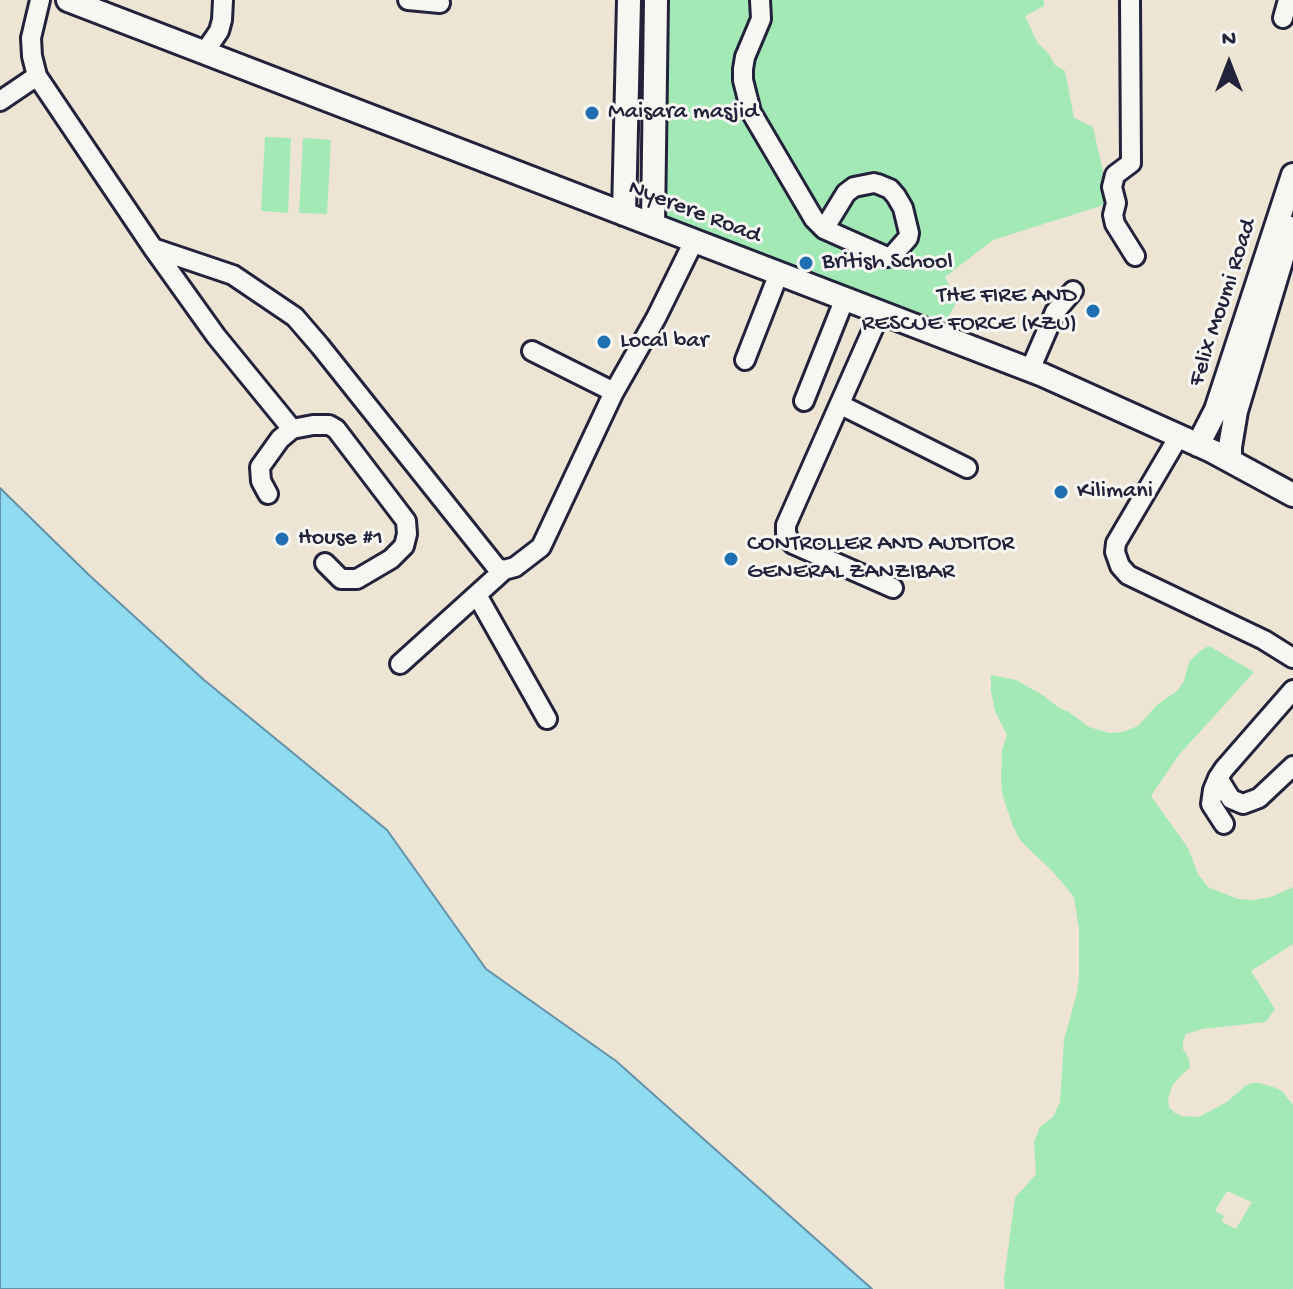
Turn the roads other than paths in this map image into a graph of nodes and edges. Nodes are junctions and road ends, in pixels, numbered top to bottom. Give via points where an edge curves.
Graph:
1 (40, 0) edge
2 (68, 0) edge
3 (223, 0) edge
4 (408, 0) edge
5 (629, 0) edge
6 (656, 0) edge
7 (760, 0) edge
8 (1130, 0) edge
9 (440, 3) dead end
10 (204, 53) junction
11 (37, 76) junction
12 (0, 101) edge
13 (1293, 175) edge
14 (624, 214) junction
15 (1293, 223) edge
16 (653, 225) junction
17 (824, 229) junction
18 (694, 241) junction
19 (153, 248) junction
20 (1135, 256) dead end
21 (779, 273) junction
22 (1073, 291) dead end
23 (845, 298) junction
24 (880, 313) junction
25 (532, 351) dead end
26 (745, 360) dead end
27 (1030, 370) junction
28 (614, 392) junction
29 (804, 401) dead end
30 (841, 405) junction
31 (292, 429) junction
32 (1189, 441) junction
33 (1230, 460) junction
34 (967, 468) dead end
35 (268, 494) dead end
36 (1293, 495) edge
37 (325, 563) dead end
38 (504, 570) junction
39 (893, 588) dead end
40 (477, 595) junction
41 (1293, 658) edge
42 (400, 664) dead end
43 (1293, 690) edge
44 (547, 719) dead end
45 (1293, 766) edge
46 (1218, 778) junction
47 (1224, 824) dead end

1 - 11 street via 31,38
2 - 10 main road, Nyerere Road
3 - 10 street via 219,31
4 - 9 street
5 - 14 main road
6 - 16 main road
7 - 17 street via 761,19 743,69 751,112
8 - 20 street via 1131,163 1115,175 1112,187 1115,224
10 - 14 main road, Nyerere Road
11 - 12 street
11 - 19 street
13 - 32 main road, Felix Moumi Road via 1221,395
14 - 16 main road, Nyerere Road
15 - 33 main road, Felix Moumi Road via 1236,411
16 - 18 main road, Nyerere Road
17 - 17 street via 887,257 909,233 896,196 876,183 846,193
18 - 21 main road, Nyerere Road
18 - 28 street
19 - 31 street
19 - 38 street via 233,275 295,317 497,568
21 - 23 main road, Nyerere Road
21 - 26 street
22 - 27 street via 1055,312
23 - 24 main road, Nyerere Road
23 - 29 street
24 - 27 main road, Nyerere Road
24 - 30 street
25 - 28 street
27 - 32 main road, Nyerere Road
28 - 38 street via 541,547
30 - 34 street
30 - 39 street via 786,533 793,544
31 - 35 street via 260,467
31 - 37 street via 336,429 406,521 404,546 357,579 341,579
32 - 33 main road, Nyerere Road
32 - 41 street via 1116,543 1120,566 1128,575
33 - 36 main road, Nyerere Road
38 - 40 street
40 - 42 street
40 - 44 street
43 - 46 street
45 - 46 street via 1259,798 1243,804 1231,799
46 - 47 street via 1211,804

